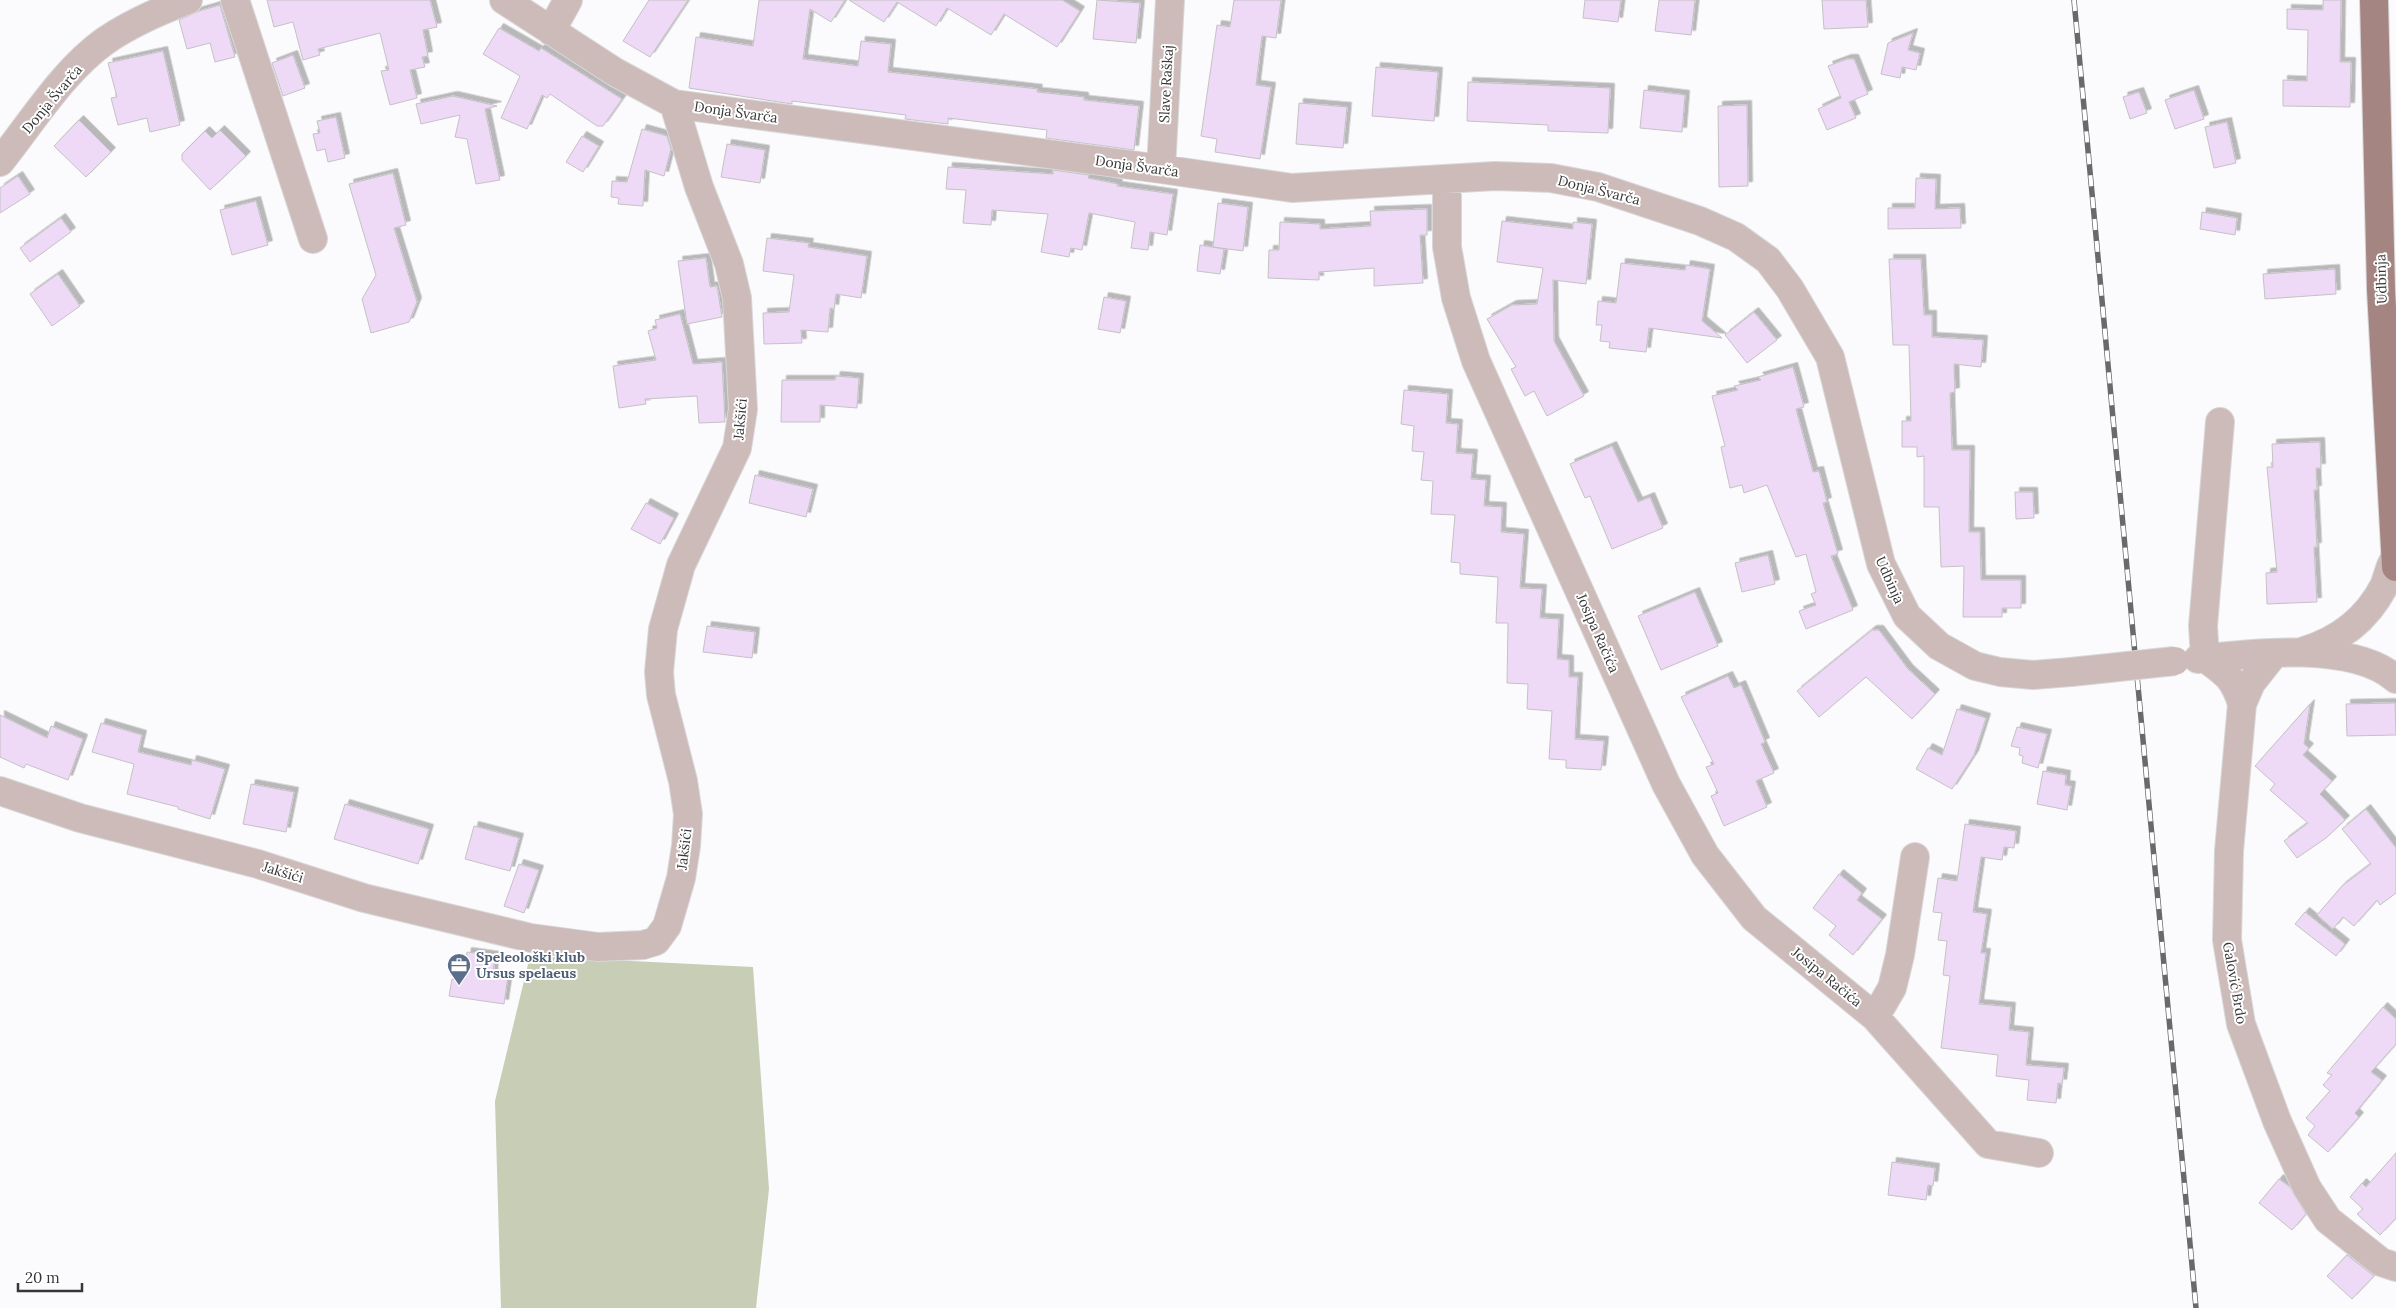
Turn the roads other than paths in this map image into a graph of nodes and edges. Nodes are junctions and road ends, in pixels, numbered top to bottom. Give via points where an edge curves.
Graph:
1 (188, 0) edge
2 (235, 0) edge
3 (504, 0) edge
4 (568, 0) edge
5 (1170, 0) edge
6 (2374, 0) edge
7 (551, 31) junction
8 (674, 104) junction
9 (0, 162) edge
10 (1161, 169) junction
11 (1447, 180) junction
12 (1736, 237) joint
13 (313, 238) dead end
14 (2220, 422) dead end
15 (2395, 561) edge
16 (2302, 652) junction
17 (2274, 654) junction
18 (2205, 658) junction
19 (2396, 679) edge
20 (2242, 704) junction
21 (0, 790) edge
22 (1915, 857) dead end
23 (1875, 1016) junction
24 (2039, 1153) dead end
25 (2396, 1268) edge

1 - 9 street, Donja Švarča via 152,14 105,41 71,72
2 - 13 street
3 - 7 street, Donja Švarča
4 - 7 street
5 - 10 street, Slave Raškaj
6 - 15 main road, Udbinja via 2381,280
7 - 8 street, Donja Švarča via 615,72
8 - 10 street, Donja Švarča
8 - 21 street, Jakšići via 699,187 729,264 737,298 743,409 737,448 681,565 663,628 659,672 661,695 688,814 681,878 666,926 656,940 643,945 598,947 531,938 364,898 258,864 80,818
10 - 11 street, Donja Švarča via 1292,188
11 - 12 street, Donja Švarča via 1495,176 1551,178 1598,187 1650,203
11 - 23 street, Josipa Račića via 1447,247 1456,298 1476,361 1666,784 1705,855 1754,918
12 - 18 street, Udbinja, bridge via 1768,260 1790,289 1830,357 1881,564 1907,616 1939,646 1974,666 2033,675
14 - 18 street via 2203,626
15 - 16 street, Udbinja via 2376,601 2361,618 2344,634
16 - 17 street, Udbinja
16 - 19 street, Udbinja via 2365,662
17 - 18 street, Udbinja
17 - 20 street, Galović Brdo via 2251,683
18 - 20 street, Galović Brdo via 2227,673 2237,686
20 - 25 street, Galović Brdo via 2229,861 2227,940 2241,1024 2307,1188 2328,1220 2381,1262
22 - 23 street, Josipa Račića via 1892,988
23 - 24 street, Josipa Račića via 1988,1144

